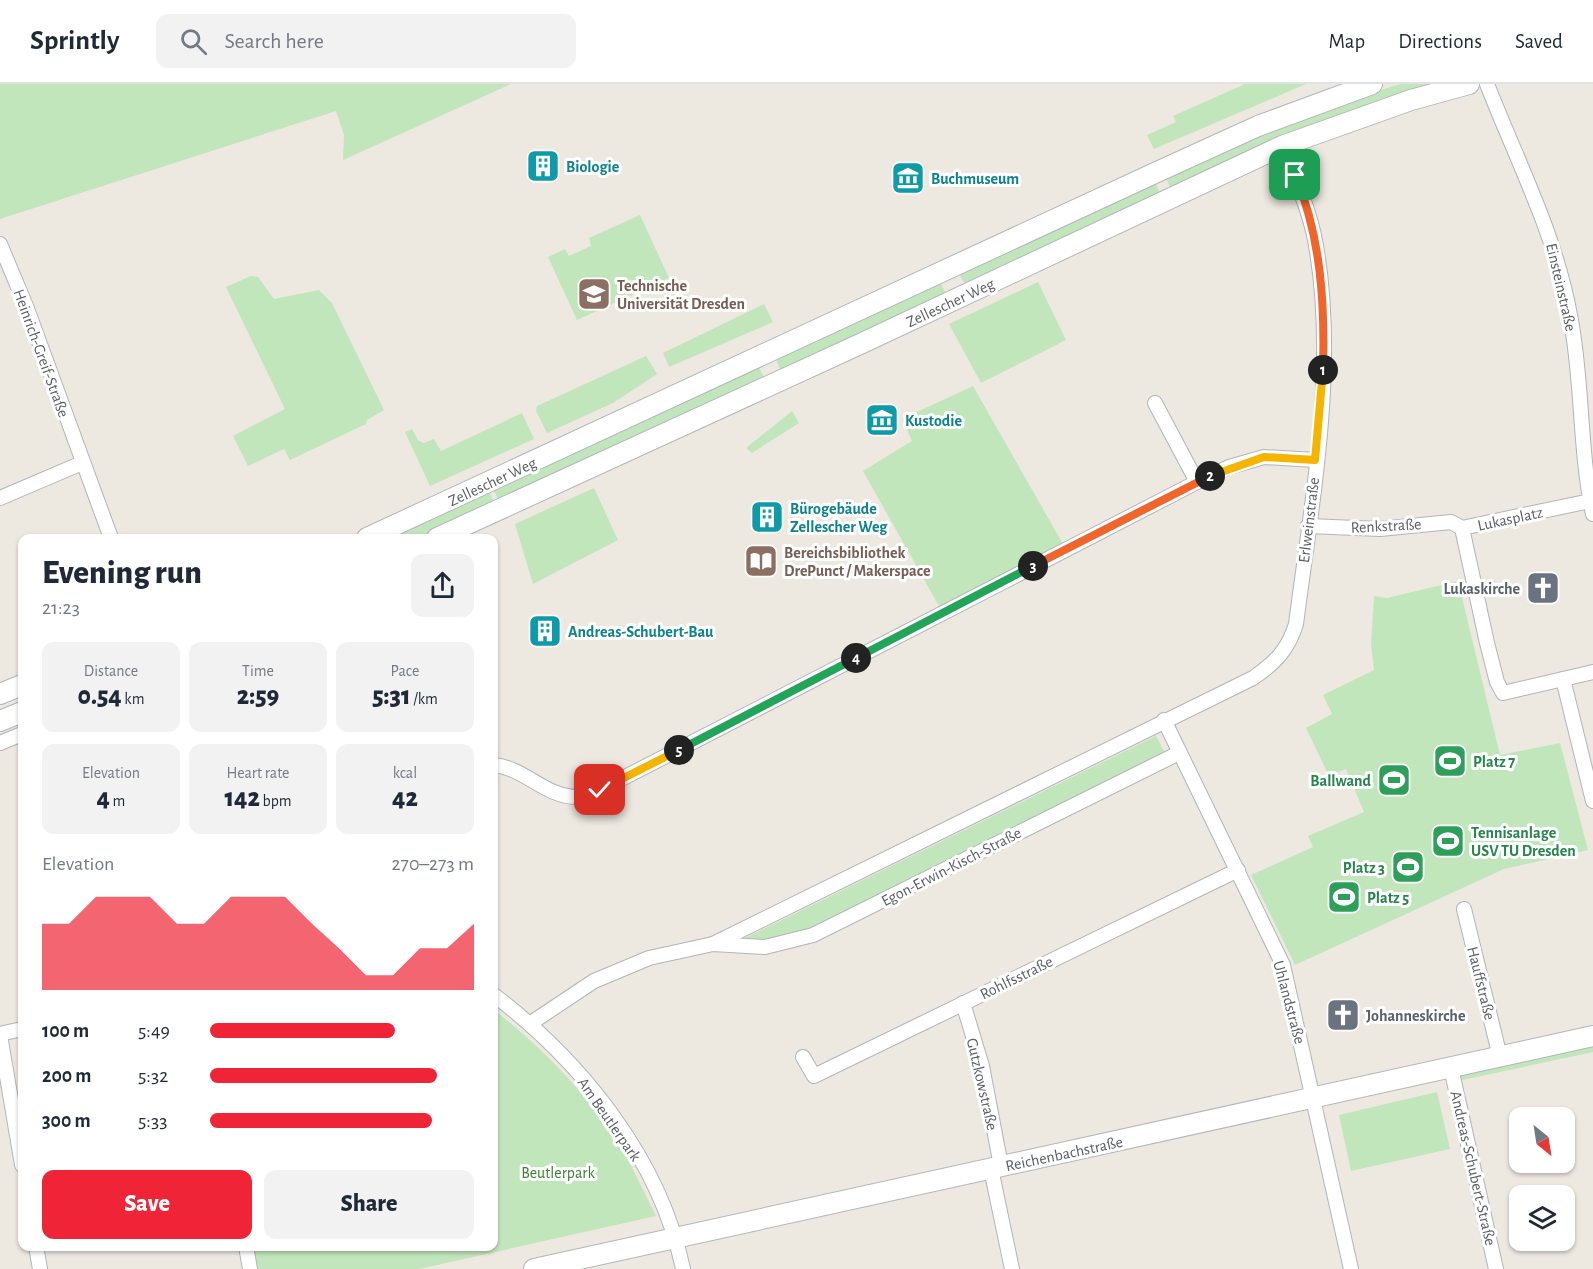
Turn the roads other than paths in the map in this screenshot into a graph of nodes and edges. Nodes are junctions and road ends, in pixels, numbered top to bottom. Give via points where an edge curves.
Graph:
1 (1372, 84) edge
2 (1469, 84) edge
3 (1487, 84) edge
4 (1282, 146) junction
5 (0, 244) edge
6 (1155, 403) dead end
7 (1315, 460) junction
8 (82, 463) junction
9 (1197, 482) junction
10 (0, 498) edge
11 (1592, 508) edge
12 (1308, 526) junction
13 (1462, 528) junction
14 (109, 534) edge
15 (377, 534) edge
16 (446, 534) edge
17 (1593, 672) edge
18 (1563, 679) junction
19 (18, 687) edge
20 (0, 694) edge
21 (18, 714) edge
22 (1164, 720) junction
23 (0, 721) edge
24 (18, 736) edge
25 (0, 743) edge
26 (1179, 753) junction
27 (498, 766) edge
28 (1593, 801) edge
29 (1238, 870) junction
30 (1464, 909) dead end
31 (714, 944) junction
32 (498, 998) edge
33 (963, 1003) junction
34 (531, 1023) junction
35 (18, 1030) edge
36 (0, 1034) edge
37 (1593, 1036) edge
38 (803, 1057) dead end
39 (1500, 1057) junction
40 (1451, 1068) junction
41 (1313, 1098) junction
42 (18, 1142) edge
43 (996, 1168) junction
44 (676, 1238) junction
45 (37, 1251) edge
46 (247, 1251) edge
47 (40, 1269) edge
48 (250, 1269) edge
49 (534, 1269) edge
50 (683, 1269) edge
51 (1012, 1269) edge
52 (1351, 1269) edge
53 (1497, 1269) edge

1 - 15 main road, Zellescher Weg via 1258,126
2 - 4 main road, Zellescher Weg via 1411,100
3 - 11 street, Einsteinstraße via 1562,275 1577,354
4 - 7 street, Erlweinstraße via 1305,201 1319,265 1323,354
4 - 16 main road, Zellescher Weg
5 - 8 street, Heinrich-Greif-Straße
6 - 9 street
7 - 9 street via 1264,457
7 - 12 street, Erlweinstraße
8 - 10 street
8 - 14 street, Heinrich-Greif-Straße
9 - 27 street via 600,790 578,797 550,791 521,772
11 - 13 street, Lukasplatz
12 - 13 street, Renkstraße via 1380,529 1451,522
12 - 22 street, Erlweinstraße via 1296,624 1281,657 1253,678
13 - 18 street, Lukasplatz via 1487,644 1503,693
17 - 18 street, Lukasplatz
18 - 28 street
19 - 20 main road
21 - 23 main road
22 - 26 street, Uhlandstraße
22 - 31 street, Egon-Erwin-Kisch-Straße
24 - 25 street
26 - 29 street, Uhlandstraße
26 - 31 street, Egon-Erwin-Kisch-Straße via 813,935 765,947
29 - 33 street, Rohlfsstraße
29 - 41 street, Uhlandstraße via 1283,964
30 - 39 street, Hauffstraße
31 - 34 street, Egon-Erwin-Kisch-Straße via 649,958 594,981
32 - 34 street, Am Beutlerpark
33 - 38 street, Rohlfsstraße via 814,1076
33 - 43 street, Gutzkowstraße via 982,1066
34 - 44 street, Am Beutlerpark via 594,1091 641,1161 669,1215
35 - 36 street
36 - 42 street
37 - 39 main road, Reichenbachstraße
39 - 40 main road, Reichenbachstraße
40 - 41 main road, Reichenbachstraße
40 - 53 street, Andreas-Schubert-Straße
41 - 43 main road, Reichenbachstraße
41 - 52 street, Uhlandstraße
43 - 44 main road, Reichenbachstraße
43 - 51 street, Gutzkowstraße
44 - 49 main road, Reichenbachstraße
44 - 50 street, Am Beutlerpark
45 - 47 street
46 - 48 street

